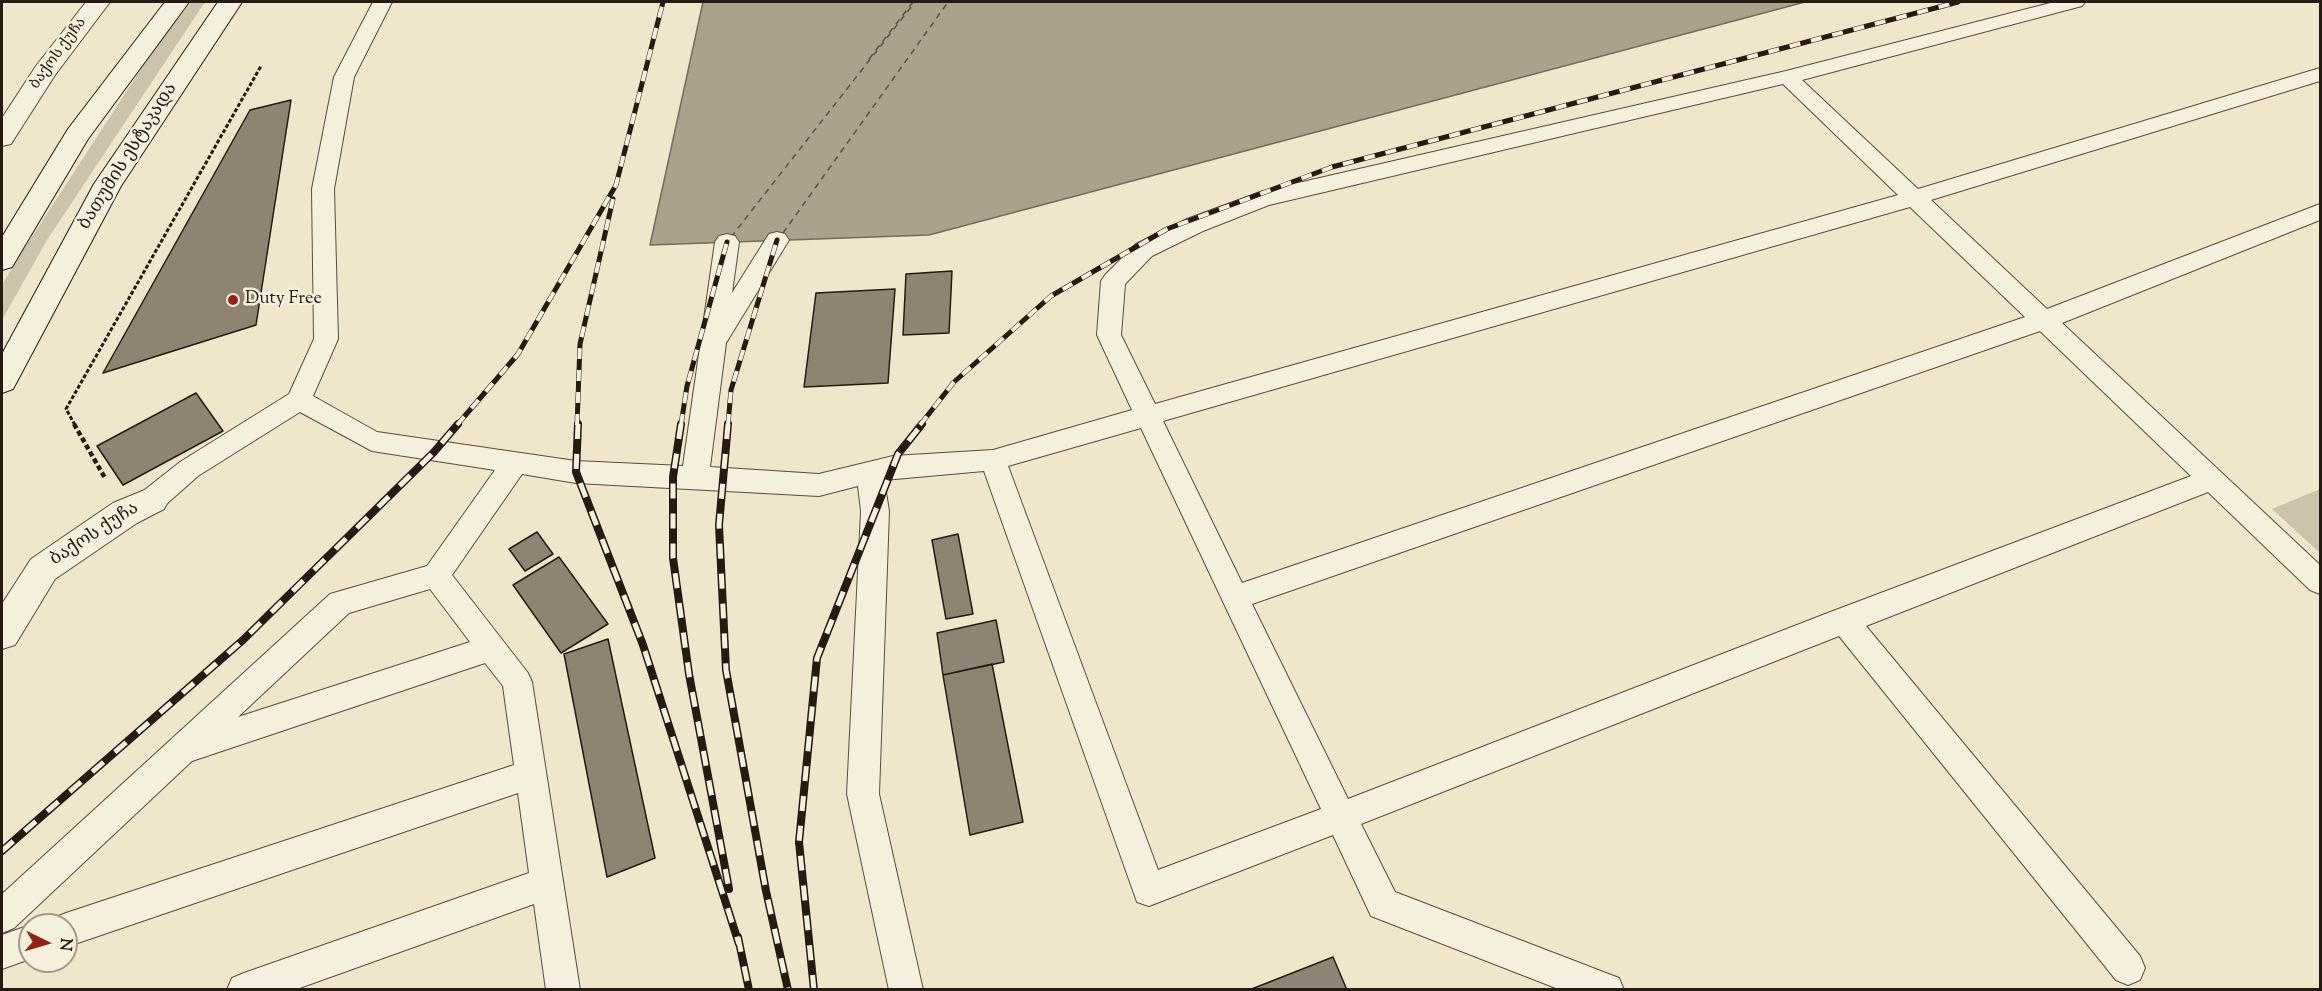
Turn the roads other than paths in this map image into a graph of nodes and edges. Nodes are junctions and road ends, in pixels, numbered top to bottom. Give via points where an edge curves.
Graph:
1 (98, 2) edge
2 (177, 2) edge
3 (230, 2) edge
4 (382, 2) edge
5 (2075, 2) edge
6 (2320, 74) edge
7 (1787, 77) junction
8 (2, 138) edge
9 (1913, 198) junction
10 (2320, 212) edge
11 (777, 240) dead end
12 (726, 242) dead end
13 (2, 260) edge
14 (2042, 321) junction
15 (713, 345) junction
16 (2, 381) edge
17 (299, 400) junction
18 (1147, 415) junction
19 (993, 460) junction
20 (515, 463) junction
21 (870, 471) junction
22 (695, 477) junction
23 (2211, 480) junction
24 (139, 506) joint
25 (436, 576) junction
26 (2320, 582) edge
27 (1235, 598) junction
28 (1843, 620) junction
29 (2, 634) edge
30 (491, 648) junction
31 (180, 750) junction
32 (530, 774) junction
33 (1341, 818) junction
34 (547, 883) junction
35 (2, 916) edge
36 (78, 926) edge
37 (18, 946) edge
38 (2, 952) edge
39 (2128, 969) dead end
40 (244, 990) edge
41 (563, 990) edge
42 (906, 990) edge
43 (1606, 990) edge

1 - 8 main road, ბაქოს ქუჩა via 45,71
2 - 13 main road via 77,135
3 - 16 main road, ბათუმის ესტაკადა via 108,184
4 - 17 lane via 344,76 323,189 326,339
5 - 7 lane
6 - 9 lane
7 - 9 lane
7 - 18 lane via 1263,199 1144,250 1113,281 1109,335
9 - 14 lane
9 - 18 lane
10 - 14 lane
11 - 15 lane
12 - 15 lane
14 - 23 lane
14 - 27 lane
15 - 22 lane
17 - 20 lane via 372,441
17 - 24 lane via 189,469
18 - 19 lane
18 - 27 lane
19 - 21 lane
19 - 33 lane via 1149,890
20 - 22 lane via 576,472
20 - 25 lane
21 - 22 lane via 819,485
21 - 42 lane via 875,511 863,794
23 - 26 lane
23 - 28 lane
24 - 29 main road, ბაქოს ქუჩა via 43,569
25 - 30 lane
25 - 31 lane via 340,603
27 - 33 lane
28 - 33 lane
28 - 39 lane
30 - 31 lane
30 - 32 lane via 517,682
31 - 35 lane
32 - 34 lane
32 - 36 lane
33 - 43 lane via 1383,904
34 - 40 lane
34 - 41 lane
37 - 38 lane

